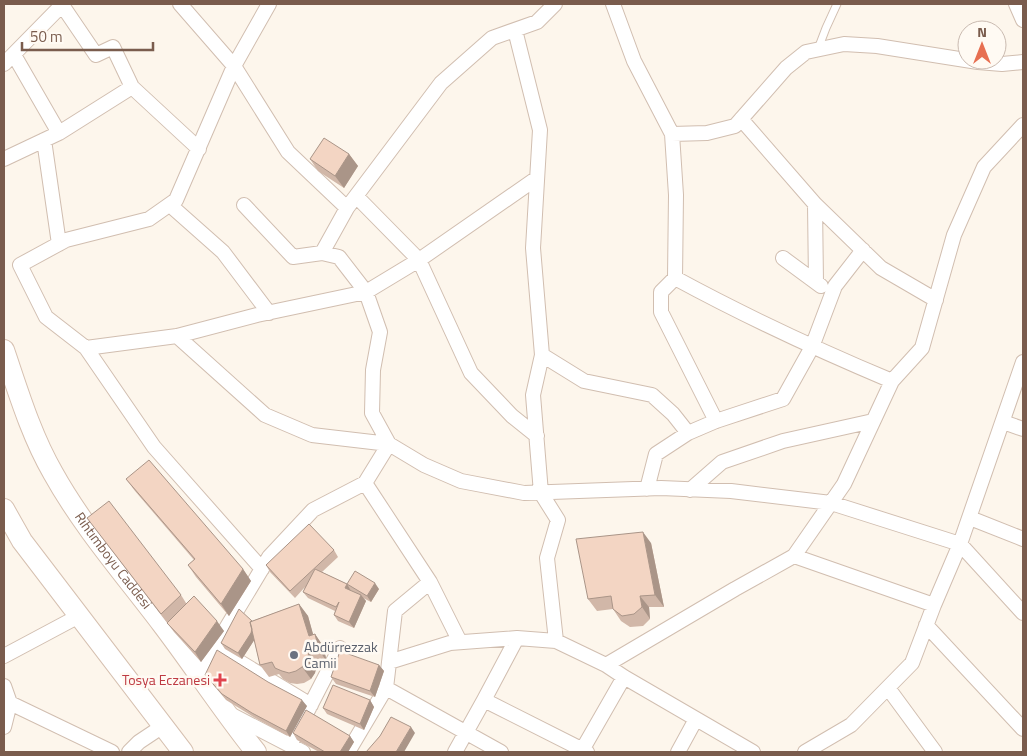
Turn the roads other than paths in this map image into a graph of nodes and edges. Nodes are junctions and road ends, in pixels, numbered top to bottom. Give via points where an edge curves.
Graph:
1 (62, 4) edge
2 (180, 4) edge
3 (269, 4) edge
4 (555, 4) edge
5 (613, 4) edge
6 (837, 4) edge
7 (1016, 4) edge
8 (1023, 20) edge
9 (515, 30) junction
10 (818, 49) junction
11 (9, 59) edge
12 (1023, 62) edge
13 (234, 66) junction
14 (132, 87) junction
15 (740, 119) junction
16 (1023, 125) edge
17 (59, 133) junction
18 (672, 134) junction
19 (44, 140) junction
20 (198, 149) junction
21 (4, 159) edge
22 (536, 178) junction
23 (356, 196) junction
24 (170, 204) junction
25 (244, 204) dead end
26 (815, 204) junction
27 (347, 208) junction
28 (60, 244) junction
29 (863, 250) junction
30 (322, 253) junction
31 (783, 258) dead end
32 (419, 260) junction
33 (674, 278) junction
34 (816, 282) junction
35 (366, 292) junction
36 (832, 294) junction
37 (936, 300) junction
38 (269, 313) junction
39 (177, 336) junction
40 (812, 347) junction
41 (86, 348) junction
42 (4, 350) edge
43 (542, 355) junction
44 (1023, 362) edge
45 (1021, 377) edge
46 (892, 381) junction
47 (716, 421) junction
48 (873, 421) junction
49 (1002, 422) junction
50 (1023, 429) edge
51 (688, 433) junction
52 (536, 436) junction
53 (390, 444) junction
54 (365, 483) junction
55 (648, 489) junction
56 (690, 490) junction
57 (541, 493) junction
58 (831, 502) junction
59 (4, 509) edge
60 (970, 518) junction
61 (1023, 539) edge
62 (960, 544) junction
63 (794, 556) junction
64 (262, 569) junction
65 (430, 582) junction
66 (934, 604) junction
67 (1023, 613) edge
68 (79, 616) junction
69 (926, 625) junction
70 (517, 638) junction
71 (556, 641) junction
72 (460, 642) junction
73 (215, 647) junction
74 (340, 648) dead end
75 (4, 656) edge
76 (389, 662) junction
77 (606, 665) junction
78 (198, 675) junction
79 (624, 677) junction
80 (4, 686) edge
81 (386, 688) junction
82 (888, 688) junction
83 (484, 700) junction
84 (10, 703) junction
85 (311, 706) junction
86 (223, 710) junction
87 (696, 719) junction
88 (163, 726) junction
89 (4, 727) edge
90 (1023, 730) edge
91 (466, 733) junction
92 (290, 745) junction
93 (583, 751) edge
94 (112, 752) edge
95 (129, 752) edge
96 (183, 752) edge
97 (256, 752) edge
98 (303, 752) edge
99 (348, 752) edge
100 (455, 752) edge
101 (501, 752) edge
102 (678, 752) edge
103 (753, 752) edge
104 (805, 752) edge
105 (935, 752) edge

1 - 11 street
1 - 14 street via 96,55 113,47
2 - 13 street
3 - 13 street
4 - 9 street via 537,22
5 - 18 street via 634,61
6 - 10 lane
7 - 8 street
9 - 22 street via 540,130
9 - 23 street via 492,38 441,83
10 - 12 street via 852,44 978,62
10 - 15 street via 806,52 786,68
11 - 17 street
13 - 20 street
13 - 27 street via 288,152
14 - 17 street
14 - 20 street
15 - 18 street via 734,126 707,134
15 - 26 street
16 - 37 street via 984,166 954,235
17 - 19 street
18 - 33 street via 676,195
19 - 21 street
19 - 28 street
20 - 24 street via 176,200
22 - 32 street
22 - 43 street via 533,248
23 - 27 street
23 - 32 street
24 - 28 street via 148,219
24 - 38 street via 223,252
25 - 30 street via 293,257
26 - 29 street
26 - 34 street
27 - 30 street
28 - 41 street via 20,265 46,317
29 - 36 street
29 - 37 street via 881,268
30 - 35 street via 339,257
31 - 34 street
32 - 35 street
32 - 52 street via 471,373
33 - 40 street
33 - 47 street via 661,292 661,312
34 - 36 street
35 - 38 street
35 - 53 street via 380,332 373,370 372,413
36 - 40 street
37 - 46 street via 922,348
38 - 39 street
39 - 41 street
39 - 53 street via 266,415 312,435
40 - 46 street
40 - 47 street via 783,399
41 - 64 street via 154,447
42 - 78 street, Rıhtımboyu Caddesi via 20,398 53,473
43 - 51 street via 584,381 652,395
43 - 52 street via 533,395
44 - 45 street
45 - 49 street
46 - 48 street
47 - 51 street
48 - 56 street via 783,441 722,462
48 - 58 street via 844,484
49 - 50 street
49 - 60 street
51 - 55 street via 656,454
52 - 57 street
53 - 54 street
53 - 57 street via 424,465 462,482 524,494
54 - 64 street via 313,510 269,557
54 - 65 street
55 - 56 street
55 - 57 street
56 - 58 street
57 - 71 street via 558,520 547,558
58 - 62 street
58 - 63 street
59 - 68 street via 22,540
60 - 61 street
60 - 62 street
62 - 66 street
62 - 67 street
63 - 66 street
63 - 77 street
64 - 73 street
65 - 72 street
65 - 76 street via 395,611
66 - 69 street
68 - 75 street
68 - 88 street
69 - 82 street via 912,663
69 - 90 street
70 - 71 street
70 - 72 street
70 - 83 street
71 - 77 street
72 - 76 street
73 - 78 street
73 - 85 street
74 - 85 street
76 - 81 street
77 - 79 street
78 - 86 street, Rıhtımboyu Caddesi
79 - 87 street
79 - 93 street
80 - 84 street
81 - 91 street
81 - 99 street
82 - 104 street via 851,725
82 - 105 street
83 - 91 street
83 - 93 street
84 - 89 street
84 - 94 street
85 - 92 street
86 - 92 street
86 - 97 street, Rıhtımboyu Caddesi
87 - 102 street
87 - 103 street
88 - 95 street
88 - 96 street
91 - 100 street
91 - 101 street
92 - 98 street

